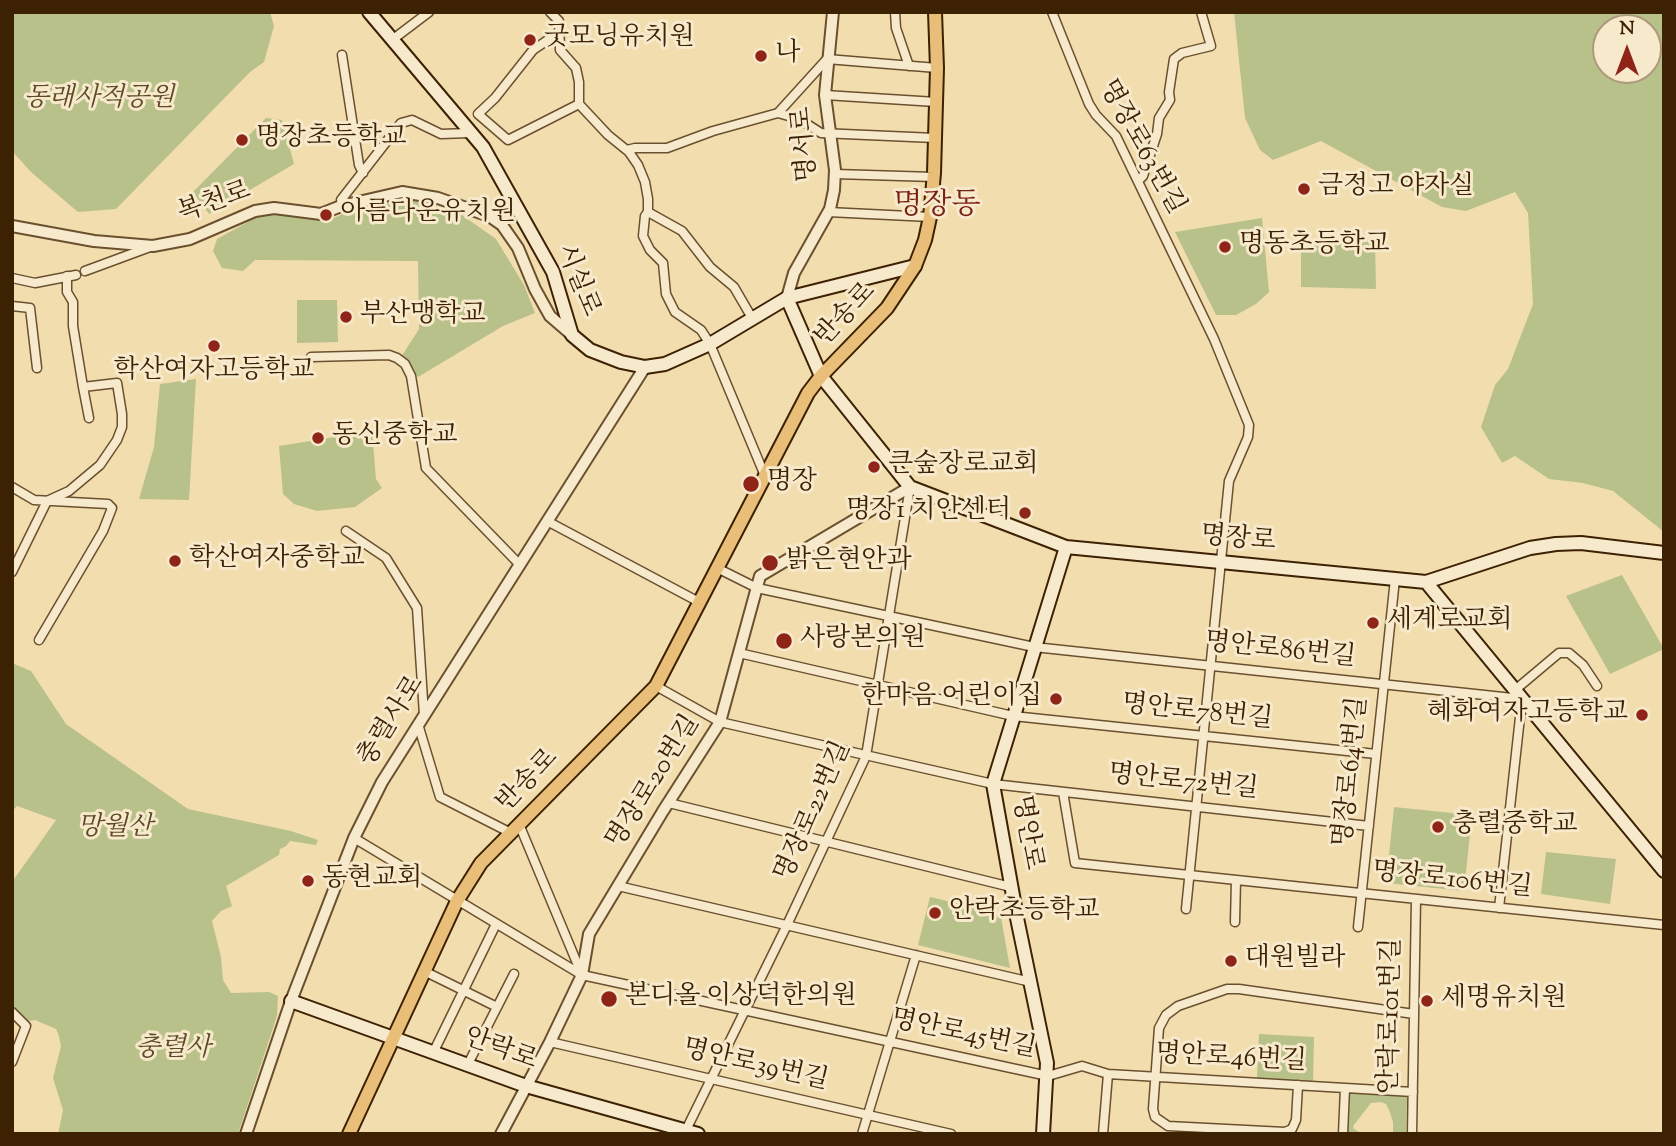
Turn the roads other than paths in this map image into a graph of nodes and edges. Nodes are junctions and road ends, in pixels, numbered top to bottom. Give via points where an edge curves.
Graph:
1 (369, 12) edge
2 (429, 12) edge
3 (550, 12) edge
4 (833, 12) edge
5 (895, 12) edge
6 (935, 12) edge
7 (1052, 12) edge
8 (1201, 12) edge
9 (558, 33) junction
10 (392, 40) junction
11 (342, 55) dead end
12 (827, 59) junction
13 (909, 65) junction
14 (937, 68) junction
15 (825, 96) junction
16 (936, 102) junction
17 (579, 104) junction
18 (778, 113) junction
19 (470, 133) junction
20 (829, 134) junction
21 (935, 138) junction
22 (626, 150) junction
23 (363, 173) junction
24 (835, 174) junction
25 (934, 177) junction
26 (1138, 181) junction
27 (343, 205) junction
28 (648, 212) junction
29 (828, 212) junction
30 (930, 217) junction
31 (12, 226) edge
32 (153, 246) junction
33 (915, 267) junction
34 (76, 274) junction
35 (12, 278) edge
36 (787, 298) junction
37 (12, 306) edge
38 (752, 318) junction
39 (572, 335) junction
40 (710, 344) junction
41 (311, 357) dead end
42 (645, 368) junction
43 (37, 369) dead end
44 (821, 376) junction
45 (83, 387) junction
46 (89, 418) dead end
47 (765, 476) junction
48 (12, 487) edge
49 (910, 487) junction
50 (47, 501) junction
51 (548, 521) junction
52 (346, 531) dead end
53 (1066, 547) junction
54 (1664, 553) edge
55 (1221, 562) junction
56 (520, 565) junction
57 (717, 568) junction
58 (12, 572) edge
59 (1395, 579) junction
60 (1426, 582) junction
61 (757, 588) junction
62 (699, 602) junction
63 (890, 616) junction
64 (40, 640) dead end
65 (1034, 647) junction
66 (739, 653) junction
67 (1210, 666) junction
68 (1383, 684) junction
69 (878, 685) junction
70 (656, 686) junction
71 (1598, 686) dead end
72 (1518, 694) junction
73 (1013, 716) junction
74 (421, 720) junction
75 (720, 722) junction
76 (1203, 736) junction
77 (1376, 754) junction
78 (866, 756) junction
79 (993, 784) junction
80 (1063, 792) junction
81 (669, 803) junction
82 (1196, 807) junction
83 (1369, 826) junction
84 (515, 829) junction
85 (354, 838) junction
86 (826, 842) junction
87 (1664, 871) edge
88 (1189, 875) junction
89 (1236, 880) junction
90 (618, 886) junction
91 (1011, 887) junction
92 (1362, 893) junction
93 (1416, 899) junction
94 (457, 901) junction
95 (1499, 908) junction
96 (1186, 909) dead end
97 (1235, 922) dead end
98 (496, 924) junction
99 (787, 925) junction
100 (1664, 925) edge
101 (1358, 927) dead end
102 (916, 956) junction
103 (424, 971) junction
104 (514, 974) dead end
105 (582, 975) junction
106 (1031, 982) junction
107 (463, 991) junction
108 (291, 1001) junction
109 (497, 1007) junction
110 (744, 1009) junction
111 (12, 1012) edge
112 (1414, 1014) junction
113 (393, 1036) junction
114 (890, 1041) junction
115 (550, 1042) junction
116 (433, 1051) junction
117 (12, 1062) edge
118 (468, 1064) junction
119 (1108, 1074) junction
120 (1048, 1076) junction
121 (1156, 1077) junction
122 (711, 1079) junction
123 (526, 1086) junction
124 (1298, 1086) junction
125 (1345, 1088) junction
126 (1413, 1092) junction
127 (868, 1115) junction
128 (1216, 1132) edge
129 (689, 1133) edge
130 (246, 1134) edge
131 (349, 1134) edge
132 (501, 1134) edge
133 (862, 1134) edge
134 (951, 1134) edge
135 (1044, 1134) edge
136 (1103, 1134) edge
137 (1343, 1134) edge
138 (1412, 1134) edge

1 - 10 main road, 시실로
2 - 10 street
3 - 9 street via 559,21
4 - 12 street, 명서로
5 - 13 street
6 - 14 main road, 반송로
7 - 26 street, 명장로63번길 via 1089,104 1116,136
8 - 26 street via 1211,46 1174,59 1170,100 1159,118
9 - 17 street via 561,50 576,68
9 - 17 street via 533,50 478,114 508,140
10 - 19 main road, 시실로
11 - 23 street
12 - 13 street
12 - 15 street, 명서로
12 - 18 street, 명서로
13 - 14 street
14 - 16 main road, 반송로
15 - 16 street
15 - 20 street, 명서로
16 - 21 main road, 반송로
17 - 22 street
18 - 20 street
18 - 22 street via 667,148
19 - 23 street via 441,134 412,120 401,123
19 - 39 main road, 시실로 via 483,147 553,272
20 - 21 street
20 - 24 street, 명서로
21 - 25 main road, 반송로
22 - 28 street via 645,182
23 - 27 street via 341,200
24 - 25 street
24 - 29 street, 명서로
25 - 30 main road, 반송로
26 - 55 street, 명장로63번길 via 1214,339 1249,425 1229,481
27 - 32 street, 복천로 via 321,215 274,208 256,211 190,239
27 - 39 street, 복천로 via 402,192 438,198 489,216 511,235 550,316
28 - 38 street via 682,231 710,267 734,286
28 - 40 street via 643,236 663,262 666,293 675,312 701,330
29 - 30 street
29 - 36 street, 명서로 via 794,273
30 - 33 main road, 반송로
31 - 32 street, 복천로
32 - 34 street
33 - 36 main road
33 - 44 main road, 반송로 via 887,308
34 - 35 street via 35,283
34 - 45 street via 67,292 73,302
36 - 38 main road
36 - 44 main road
37 - 43 street via 30,308
38 - 40 main road
39 - 42 main road, 시실로 via 590,350
40 - 42 main road
40 - 47 street
41 - 56 street via 389,355 405,363 426,468
42 - 51 street, 충렬사로
44 - 47 main road, 반송로
44 - 49 main road
45 - 46 street
45 - 50 street via 117,383 122,427 100,465 69,491
47 - 57 main road, 반송로
48 - 50 street via 34,500
49 - 53 main road, 명장로
49 - 61 street, 명장로20번길 via 760,576
49 - 63 street, 명장로22번길
50 - 58 street
50 - 64 street via 108,504 112,511
51 - 56 street, 충렬사로
51 - 62 street
52 - 74 street via 386,558 416,608
53 - 55 main road, 명장로
53 - 65 main road, 명안로
54 - 60 main road via 1618,552 1581,543 1530,548
55 - 59 main road, 명장로
55 - 67 street, 명장로63번길
56 - 74 street, 충렬사로
57 - 61 street, 명안로86번길
57 - 62 main road, 반송로
59 - 60 main road, 명장로
59 - 68 street, 명장로64번길
60 - 72 main road
61 - 63 street, 명안로86번길
61 - 66 street, 명장로20번길
62 - 70 main road, 반송로
63 - 65 street, 명안로86번길
63 - 69 street, 명장로22번길
65 - 67 street, 명안로86번길
65 - 73 main road, 명안로
66 - 69 street, 명안로78번길
66 - 75 street, 명장로20번길
67 - 68 street, 명안로86번길
67 - 76 street, 명장로63번길
68 - 72 street, 명안로86번길
68 - 77 street, 명장로64번길
69 - 73 street, 명안로78번길
69 - 78 street, 명장로22번길
70 - 75 street, 명안로72번길
70 - 84 main road, 반송로
71 - 72 street via 1569,653 1559,653
72 - 87 main road
72 - 95 street
73 - 76 street, 명안로78번길
73 - 79 main road, 명안로
74 - 84 street via 440,797
74 - 85 street, 충렬사로
75 - 78 street, 명안로72번길
75 - 81 street, 명장로20번길
76 - 77 street, 명안로78번길
76 - 82 street, 명장로63번길
77 - 83 street, 명장로64번길
78 - 79 street, 명안로72번길
78 - 86 street, 명장로22번길
79 - 80 street, 명안로72번길
79 - 91 main road, 명안로
80 - 82 street, 명안로72번길
80 - 88 street, 명장로106번길 via 1075,863
81 - 86 street
81 - 90 street, 명장로20번길
82 - 83 street, 명안로72번길
82 - 88 street, 명장로63번길
83 - 92 street, 명장로64번길
84 - 94 main road, 반송로 via 481,863
84 - 105 street
85 - 94 street, 명안로45번길
85 - 108 street, 충렬사로
86 - 91 street
86 - 99 street, 명장로22번길
88 - 89 street, 명장로106번길
88 - 96 street, 명장로63번길
89 - 92 street, 명장로106번길
89 - 97 street
90 - 99 street
90 - 105 street, 명장로20번길 via 589,934
91 - 106 main road, 명안로
92 - 93 street, 명장로106번길
92 - 101 street, 명장로64번길
93 - 95 street, 명장로106번길
93 - 112 street, 안락로101번길
94 - 98 street, 명안로45번길
94 - 103 main road, 반송로
95 - 100 street, 명장로106번길
98 - 105 street, 명안로45번길
98 - 107 street
99 - 102 street
99 - 110 street, 명장로22번길
102 - 106 street
102 - 114 street
103 - 107 street
103 - 113 main road, 반송로
104 - 109 street
105 - 110 street, 명안로45번길
105 - 115 street, 명장로20번길
106 - 120 main road, 명안로
107 - 109 street
107 - 116 street
108 - 113 main road, 안락로
108 - 130 street, 충렬사로
109 - 118 street
110 - 114 street, 명안로45번길
110 - 122 street, 명장로22번길
111 - 117 street via 26,1026
112 - 121 street via 1239,989 1218,992 1166,1015 1159,1028
112 - 126 street, 안락로101번길
113 - 116 main road, 안락로
113 - 131 main road, 반송로
114 - 120 street, 명안로45번길
114 - 127 street
115 - 122 street, 명안로39번길
115 - 123 street, 명장로20번길
116 - 118 main road, 안락로
118 - 123 main road, 안락로
119 - 120 street, 명안로46번길 via 1082,1066
119 - 121 street, 명안로46번길
119 - 136 street
120 - 135 main road, 명안로
121 - 124 street, 명안로46번길
121 - 128 street via 1153,1109 1160,1122
122 - 127 street, 명안로39번길
122 - 129 street, 명장로22번길
123 - 129 main road, 안락로
123 - 132 street, 명장로20번길
124 - 125 street, 명안로46번길
124 - 128 street via 1292,1129
125 - 126 street, 명안로46번길
125 - 137 street
126 - 138 street, 안락로101번길
127 - 133 street
127 - 134 street, 명안로39번길

